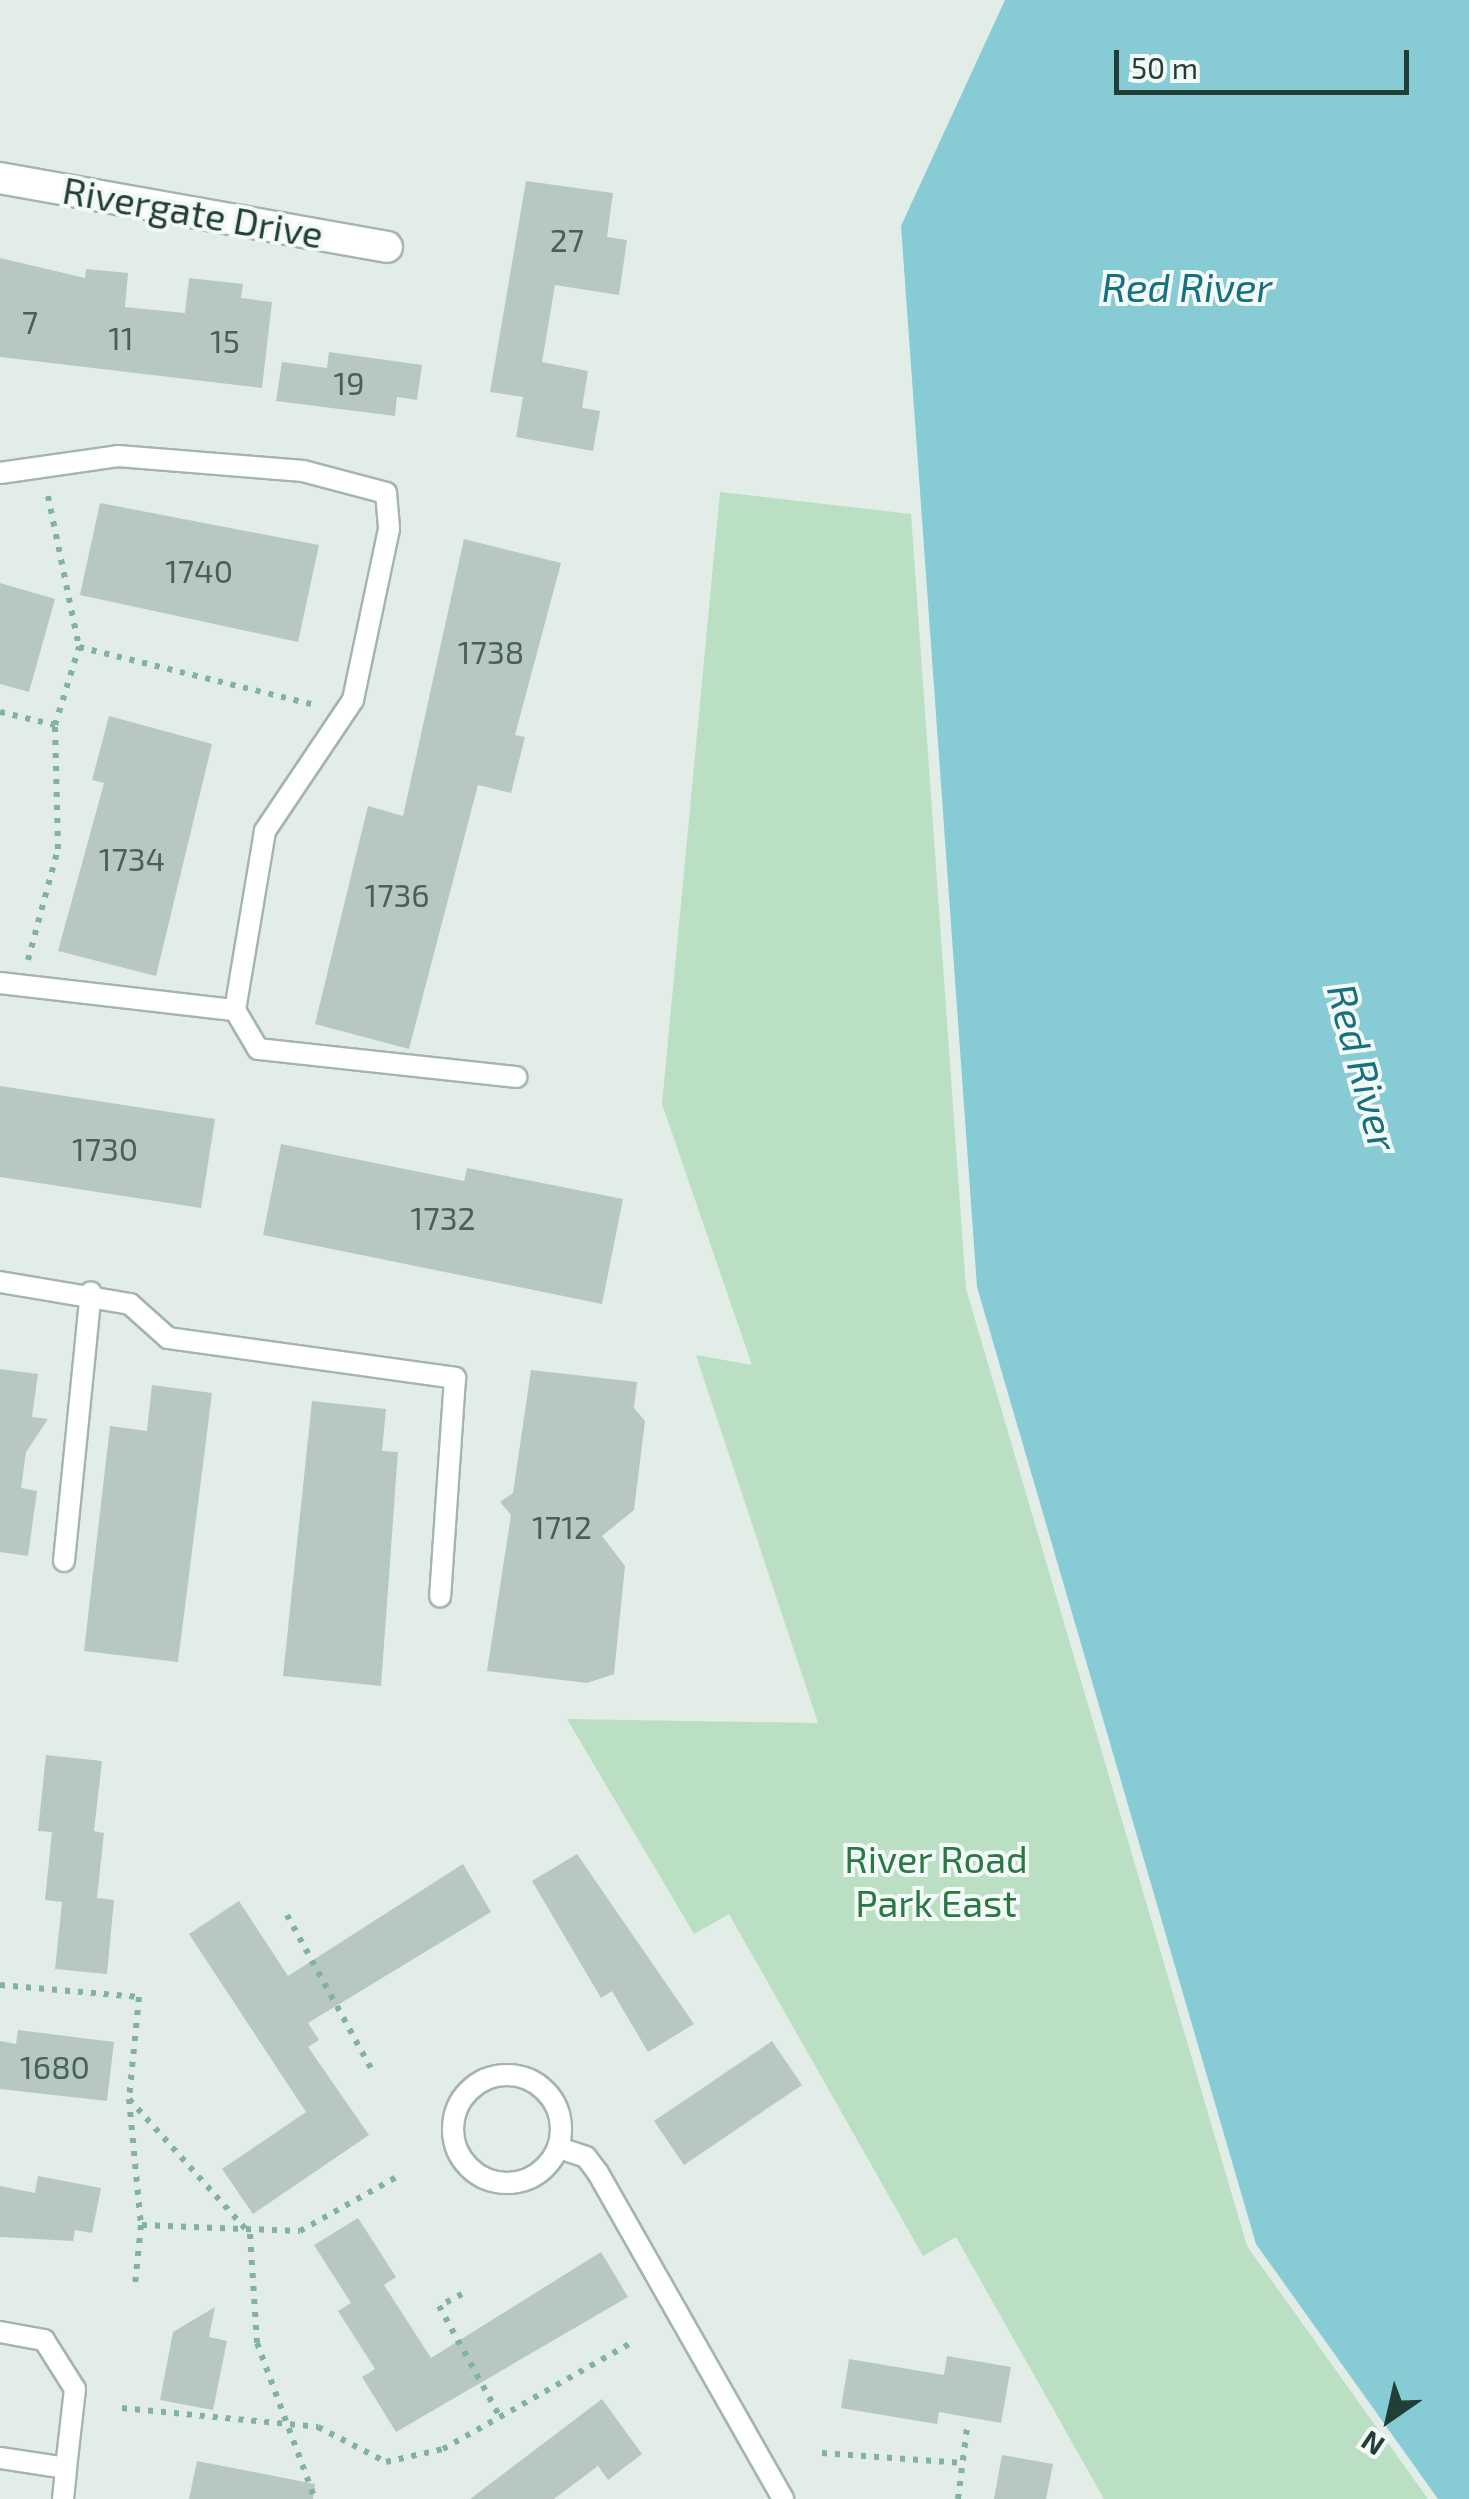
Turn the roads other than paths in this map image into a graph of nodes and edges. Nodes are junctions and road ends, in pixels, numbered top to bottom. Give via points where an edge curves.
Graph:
1 (0, 178) edge
2 (387, 247) dead end
3 (0, 473) edge
4 (11, 984) edge
5 (235, 1010) junction
6 (516, 1076) dead end
7 (0, 1282) edge
8 (91, 1292) junction
9 (64, 1562) dead end
10 (440, 1596) dead end
11 (558, 2148) junction
12 (0, 2332) edge
13 (0, 2458) edge
14 (66, 2468) junction
15 (63, 2499) edge
16 (783, 2499) edge

1 - 2 street, Rivergate Drive
3 - 5 lane via 43,472 118,456 303,471 386,493 389,529 344,717 265,831
4 - 5 lane
5 - 6 lane via 258,1049
7 - 8 lane
8 - 9 lane
8 - 10 lane via 130,1304 168,1338 455,1378
11 - 11 lane via 559,2112 537,2083 502,2074 458,2103 452,2138 484,2179 536,2176
11 - 16 lane via 586,2157 598,2173
12 - 14 lane via 44,2340 70,2370
13 - 14 lane
14 - 15 lane

